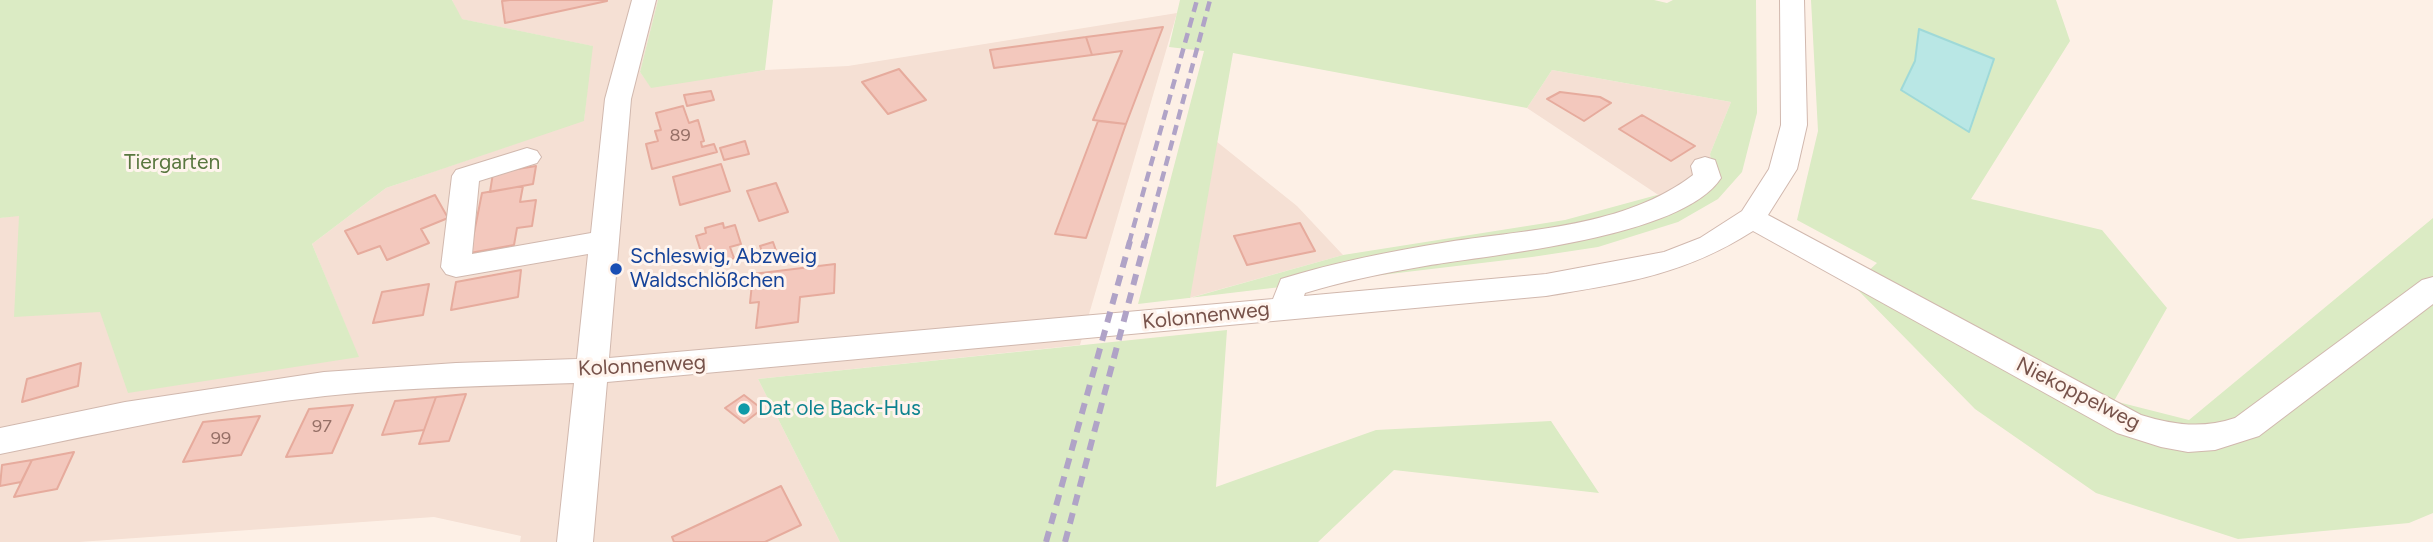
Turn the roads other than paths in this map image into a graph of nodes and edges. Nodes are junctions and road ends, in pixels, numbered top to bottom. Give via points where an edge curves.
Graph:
1 (644, 0) edge
2 (1792, 0) edge
3 (527, 157) dead end
4 (1705, 166) dead end
5 (1752, 218) junction
6 (604, 241) junction
7 (2433, 288) edge
8 (1286, 308) junction
9 (590, 369) junction
10 (0, 441) edge
11 (575, 542) edge

1 - 6 street via 618,99
2 - 5 street, Kolonnenweg via 1794,125 1783,169
3 - 6 street via 466,176 456,267
4 - 8 street, Kolonnenweg via 1707,178 1694,190 1635,216 1575,231 1334,272 1292,286
5 - 7 street, Niekoppelweg via 2129,424 2188,440 2218,438 2247,427
5 - 8 street, Kolonnenweg via 1710,245 1671,261 1615,274 1546,285
6 - 9 street
8 - 9 street, Kolonnenweg via 641,369
9 - 10 street, Kolonnenweg via 324,384 124,415
9 - 11 street

